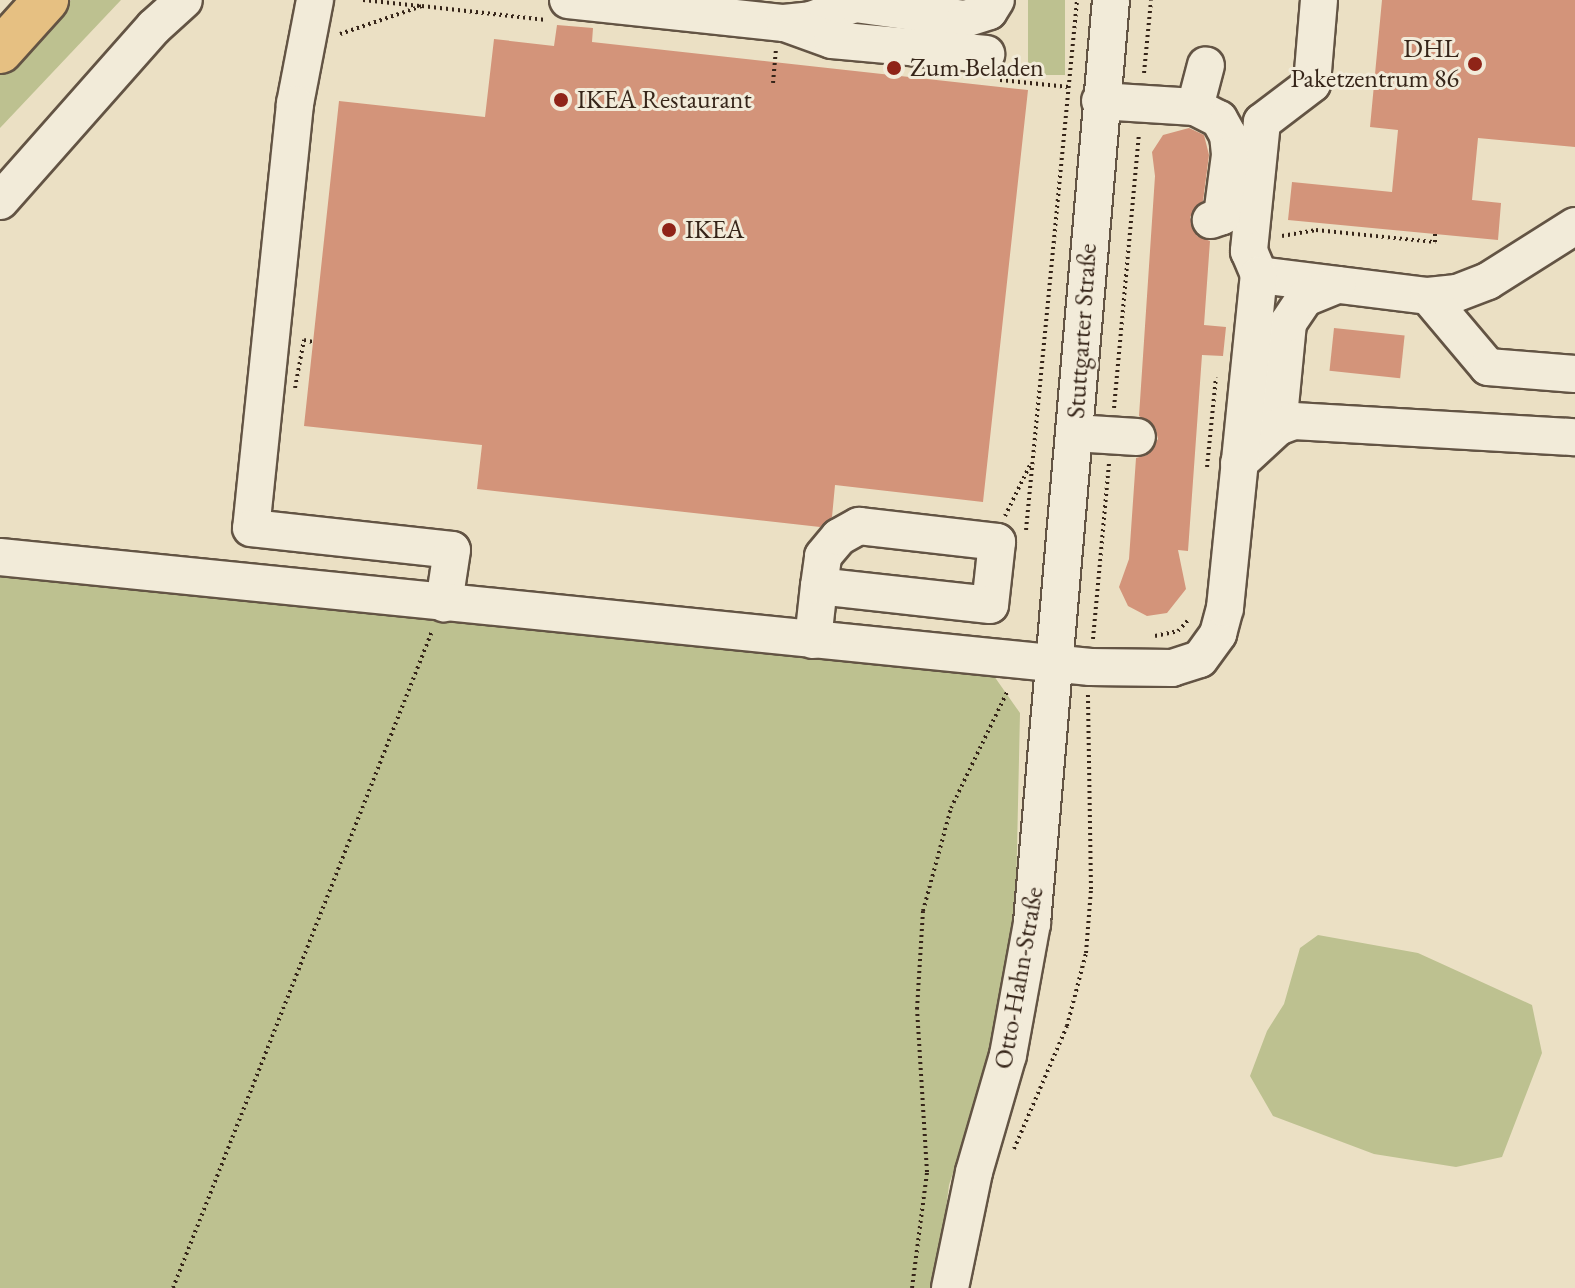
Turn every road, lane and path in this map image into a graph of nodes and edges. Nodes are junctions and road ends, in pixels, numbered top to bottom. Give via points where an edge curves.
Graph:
1 (46, 0) edge
2 (184, 0) edge
3 (315, 0) edge
4 (363, 0) edge
5 (1077, 0) edge
6 (1111, 0) edge
7 (1151, 0) edge
8 (1319, 0) edge
9 (992, 5) edge
10 (422, 6) junction
11 (564, 11) edge
12 (784, 23) junction
13 (325, 39) dead end
14 (0, 51) edge
15 (1206, 65) dead end
16 (985, 66) junction
17 (1085, 94) junction
18 (1141, 103) junction
19 (1195, 107) junction
20 (0, 201) edge
21 (1211, 220) dead end
22 (1575, 226) edge
23 (1259, 275) junction
24 (1338, 285) junction
25 (1428, 296) junction
26 (313, 342) dead end
27 (1217, 370) dead end
28 (1575, 374) edge
29 (299, 389) dead end
30 (1278, 427) junction
31 (1074, 433) junction
32 (1124, 436) junction
33 (1575, 437) edge
34 (1032, 461) junction
35 (1223, 466) junction
36 (1011, 539) junction
37 (0, 557) edge
38 (819, 586) junction
39 (444, 603) junction
40 (1198, 610) dead end
41 (1096, 618) dead end
42 (1094, 634) dead end
43 (1107, 636) dead end
44 (1144, 639) dead end
45 (813, 640) junction
46 (1012, 659) junction
47 (1056, 663) junction
48 (173, 1288) edge
49 (912, 1288) edge
50 (950, 1288) edge

1 - 14 highway
2 - 20 street
3 - 39 street via 295,104 251,528 452,550
4 - 10 path
5 - 17 path
6 - 17 street, Stuttgarter Straße
7 - 18 path
8 - 23 street via 1312,84 1262,122 1249,251
9 - 12 street via 965,19 855,4 811,20
9 - 16 street
10 - 11 path
10 - 13 path
11 - 12 street
12 - 16 street via 832,40
15 - 19 street
16 - 17 path
17 - 18 street
17 - 31 street, Stuttgarter Straße
17 - 34 path
18 - 19 street
18 - 32 path
19 - 21 street via 1219,119 1228,135 1224,207 1219,219
22 - 25 street via 1488,281
23 - 24 street
23 - 35 street
24 - 25 street
24 - 30 street via 1305,298 1288,323
25 - 28 street via 1488,367
26 - 29 path via 304,340
27 - 35 path
30 - 33 street via 1294,421
30 - 35 street
31 - 32 street
31 - 47 street, Stuttgarter Straße
32 - 41 path
34 - 36 path
34 - 36 path via 1008,502
35 - 47 street via 1225,608 1218,634 1200,659 1172,668
36 - 38 street via 859,526 839,537 823,556
36 - 38 street via 990,605
37 - 39 street
38 - 45 street
39 - 45 street
39 - 48 path
40 - 44 path via 1178,631
42 - 43 path
45 - 46 street
46 - 47 street
46 - 49 path via 1004,702 951,808 923,911 917,1009 927,1172
47 - 50 street, Otto-Hahn-Straße via 1021,995

